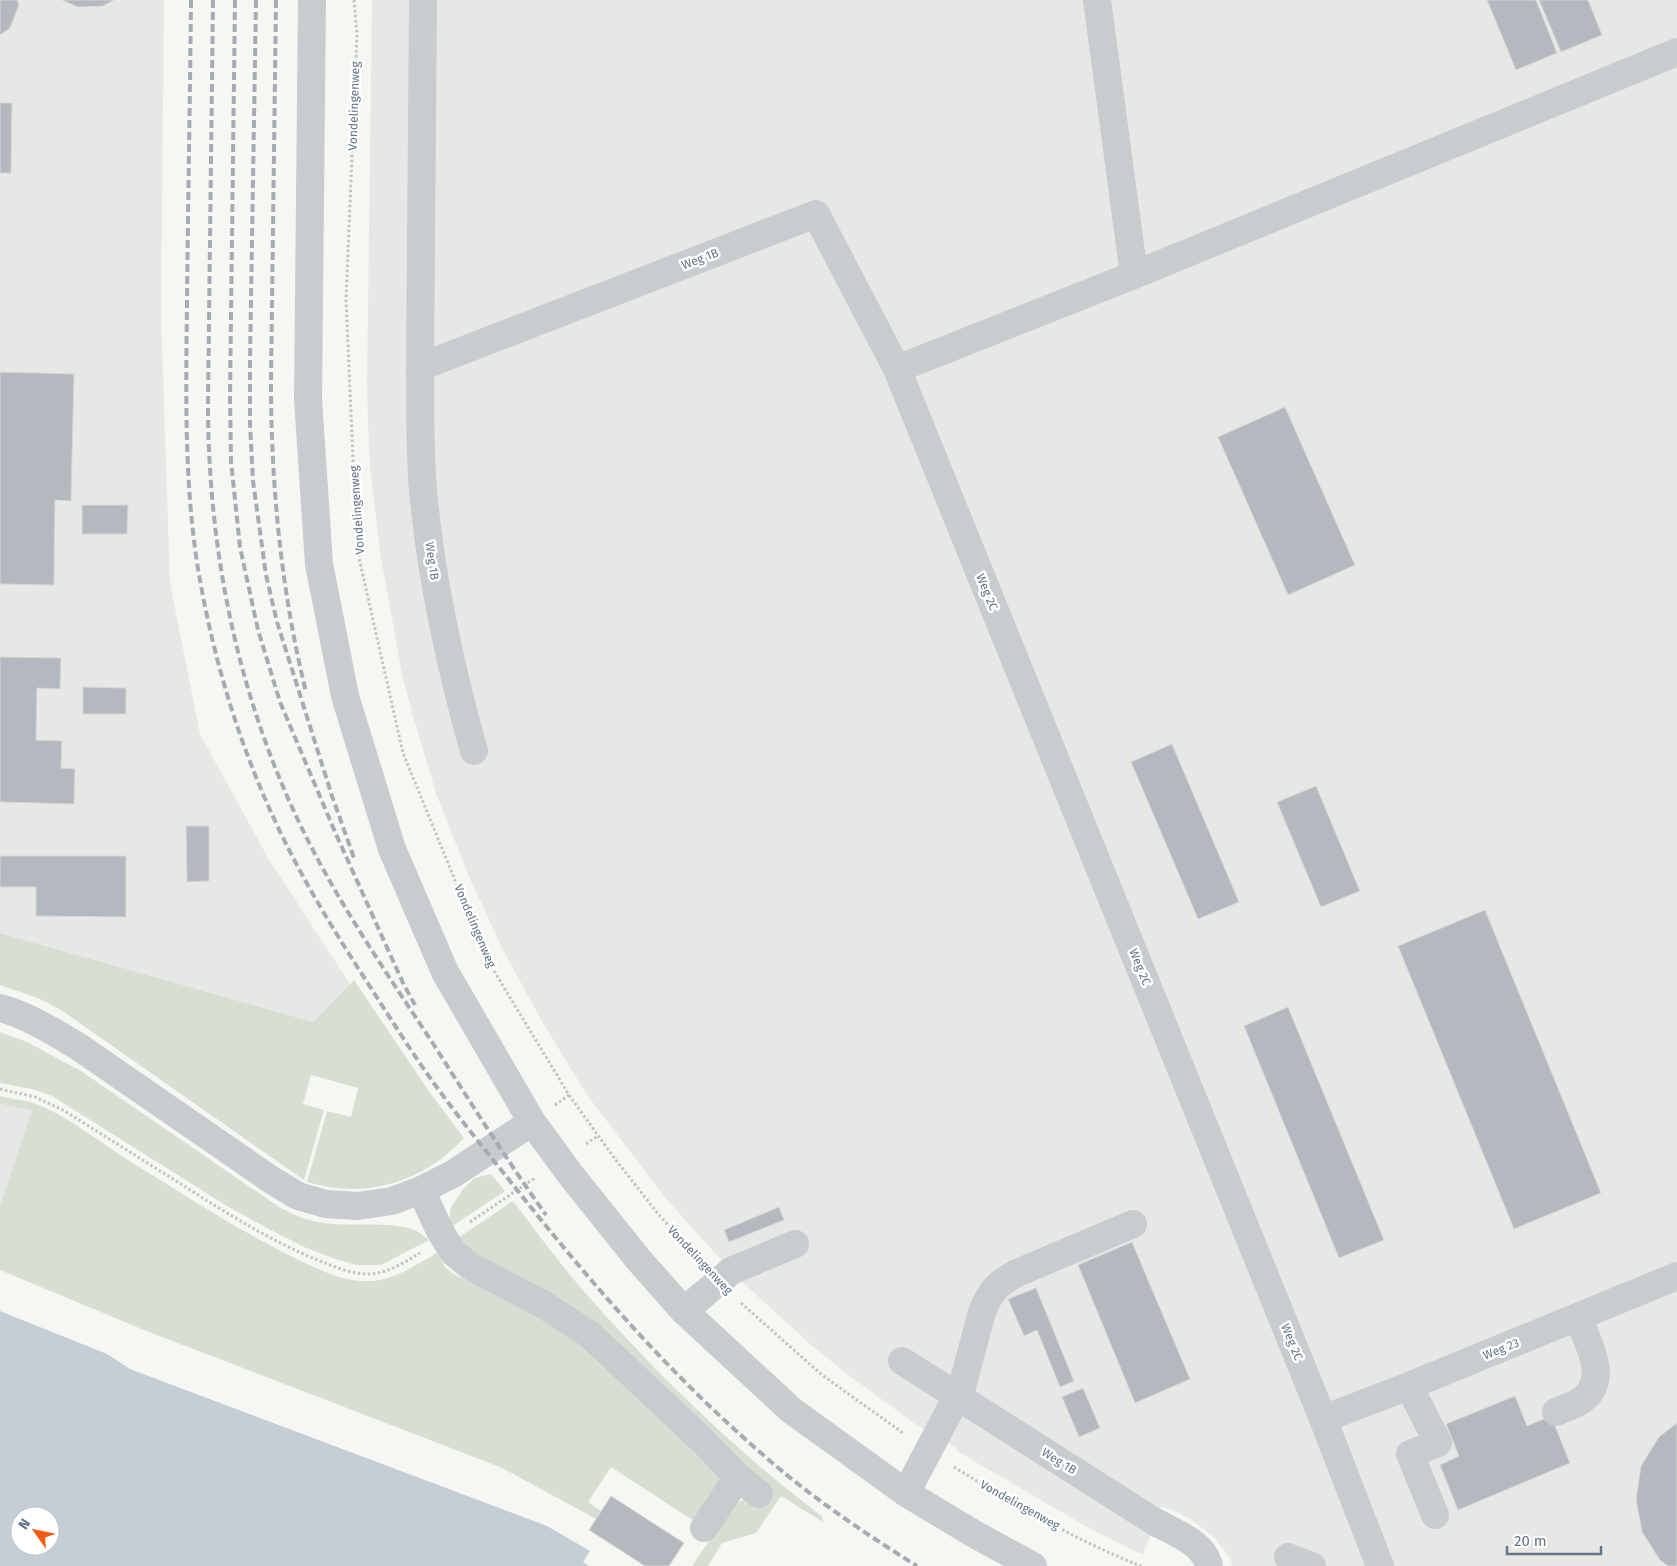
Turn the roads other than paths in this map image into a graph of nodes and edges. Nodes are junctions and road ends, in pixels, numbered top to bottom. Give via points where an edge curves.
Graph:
1 (312, 0) edge
2 (423, 0) edge
3 (1097, 0) edge
4 (1677, 52) edge
5 (1134, 275) junction
6 (420, 367) junction
7 (897, 369) junction
8 (474, 751) dead end
9 (0, 1008) edge
10 (532, 1122) junction
11 (421, 1190) junction
12 (1132, 1224) dead end
13 (795, 1244) dead end
14 (1677, 1276) edge
15 (684, 1311) junction
16 (1578, 1317) junction
17 (902, 1360) dead end
18 (1409, 1386) junction
19 (958, 1396) junction
20 (1556, 1412) dead end
21 (1324, 1419) junction
22 (738, 1477) junction
23 (759, 1494) dead end
24 (906, 1494) junction
25 (1436, 1516) dead end
26 (704, 1528) dead end
27 (1033, 1566) edge
28 (1209, 1566) edge
29 (1380, 1566) edge

1 - 10 street via 308,399 319,564 345,696 392,849 445,972
2 - 6 street, Weg 1B
3 - 5 street
4 - 5 street
5 - 7 street
6 - 7 street, Weg 1B via 816,214
6 - 8 street, Weg 1B via 420,437 428,534 454,679
7 - 21 street, Weg 2C
9 - 11 street via 24,1016 79,1047 270,1180 298,1196 326,1204 358,1206 392,1202
10 - 11 street via 453,1174
10 - 15 street via 638,1259
11 - 22 street via 453,1252 470,1266 544,1304 589,1334
12 - 19 street via 1002,1281 984,1306
13 - 15 street via 731,1271
14 - 16 street, Weg 23
15 - 24 street via 790,1410
16 - 18 street, Weg 23
16 - 20 street via 1597,1369 1595,1386 1584,1398
17 - 19 street, Weg 1B
18 - 21 street, Weg 23
18 - 25 street via 1438,1443 1410,1454
19 - 24 street
19 - 28 street, Weg 1B via 1196,1544 1208,1558
21 - 29 street, Weg 2C
22 - 23 street
22 - 26 street
24 - 27 street

